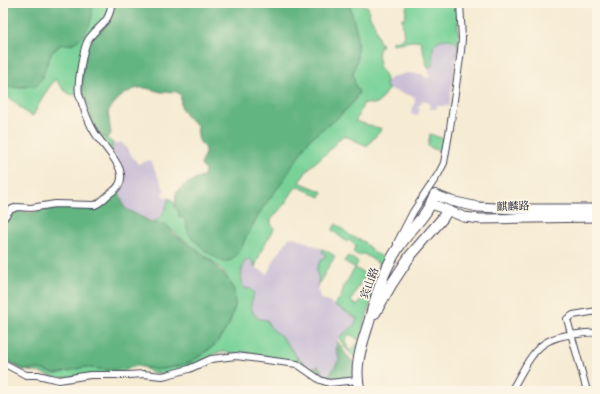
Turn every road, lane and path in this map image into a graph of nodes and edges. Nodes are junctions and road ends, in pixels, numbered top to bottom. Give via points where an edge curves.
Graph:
1 (111, 3) edge
2 (460, 3) edge
3 (434, 200) junction
4 (597, 209) edge
5 (447, 211) junction
6 (597, 217) edge
7 (3, 219) edge
8 (394, 254) junction
9 (597, 311) edge
10 (597, 333) edge
11 (571, 334) junction
12 (3, 363) edge
13 (358, 380) junction
14 (360, 391) edge
15 (363, 391) edge
16 (511, 391) edge
17 (587, 391) edge

1 - 7 street via 104,24 92,34 83,50 78,86 95,133 120,169 119,187 95,205 55,204 31,208 17,207 10,210
2 - 8 street via 462,51 444,163 403,230
3 - 4 main road, 麒麟路 via 478,207
3 - 5 main road, 麒麟路
3 - 8 main road, 宾山路 via 427,213
5 - 6 main road, 麒麟路 via 480,219
5 - 15 main road, 宾山路 via 410,256 377,309 361,362 360,379
8 - 13 main road, 宾山路 via 379,285 360,354
9 - 11 street via 567,318
10 - 11 street
11 - 16 street via 555,337 543,343
11 - 17 street
12 - 13 street via 26,375 59,380 90,375 162,376 189,369 211,359 236,356 297,364 320,380 329,383
13 - 14 main road, 宾山路

